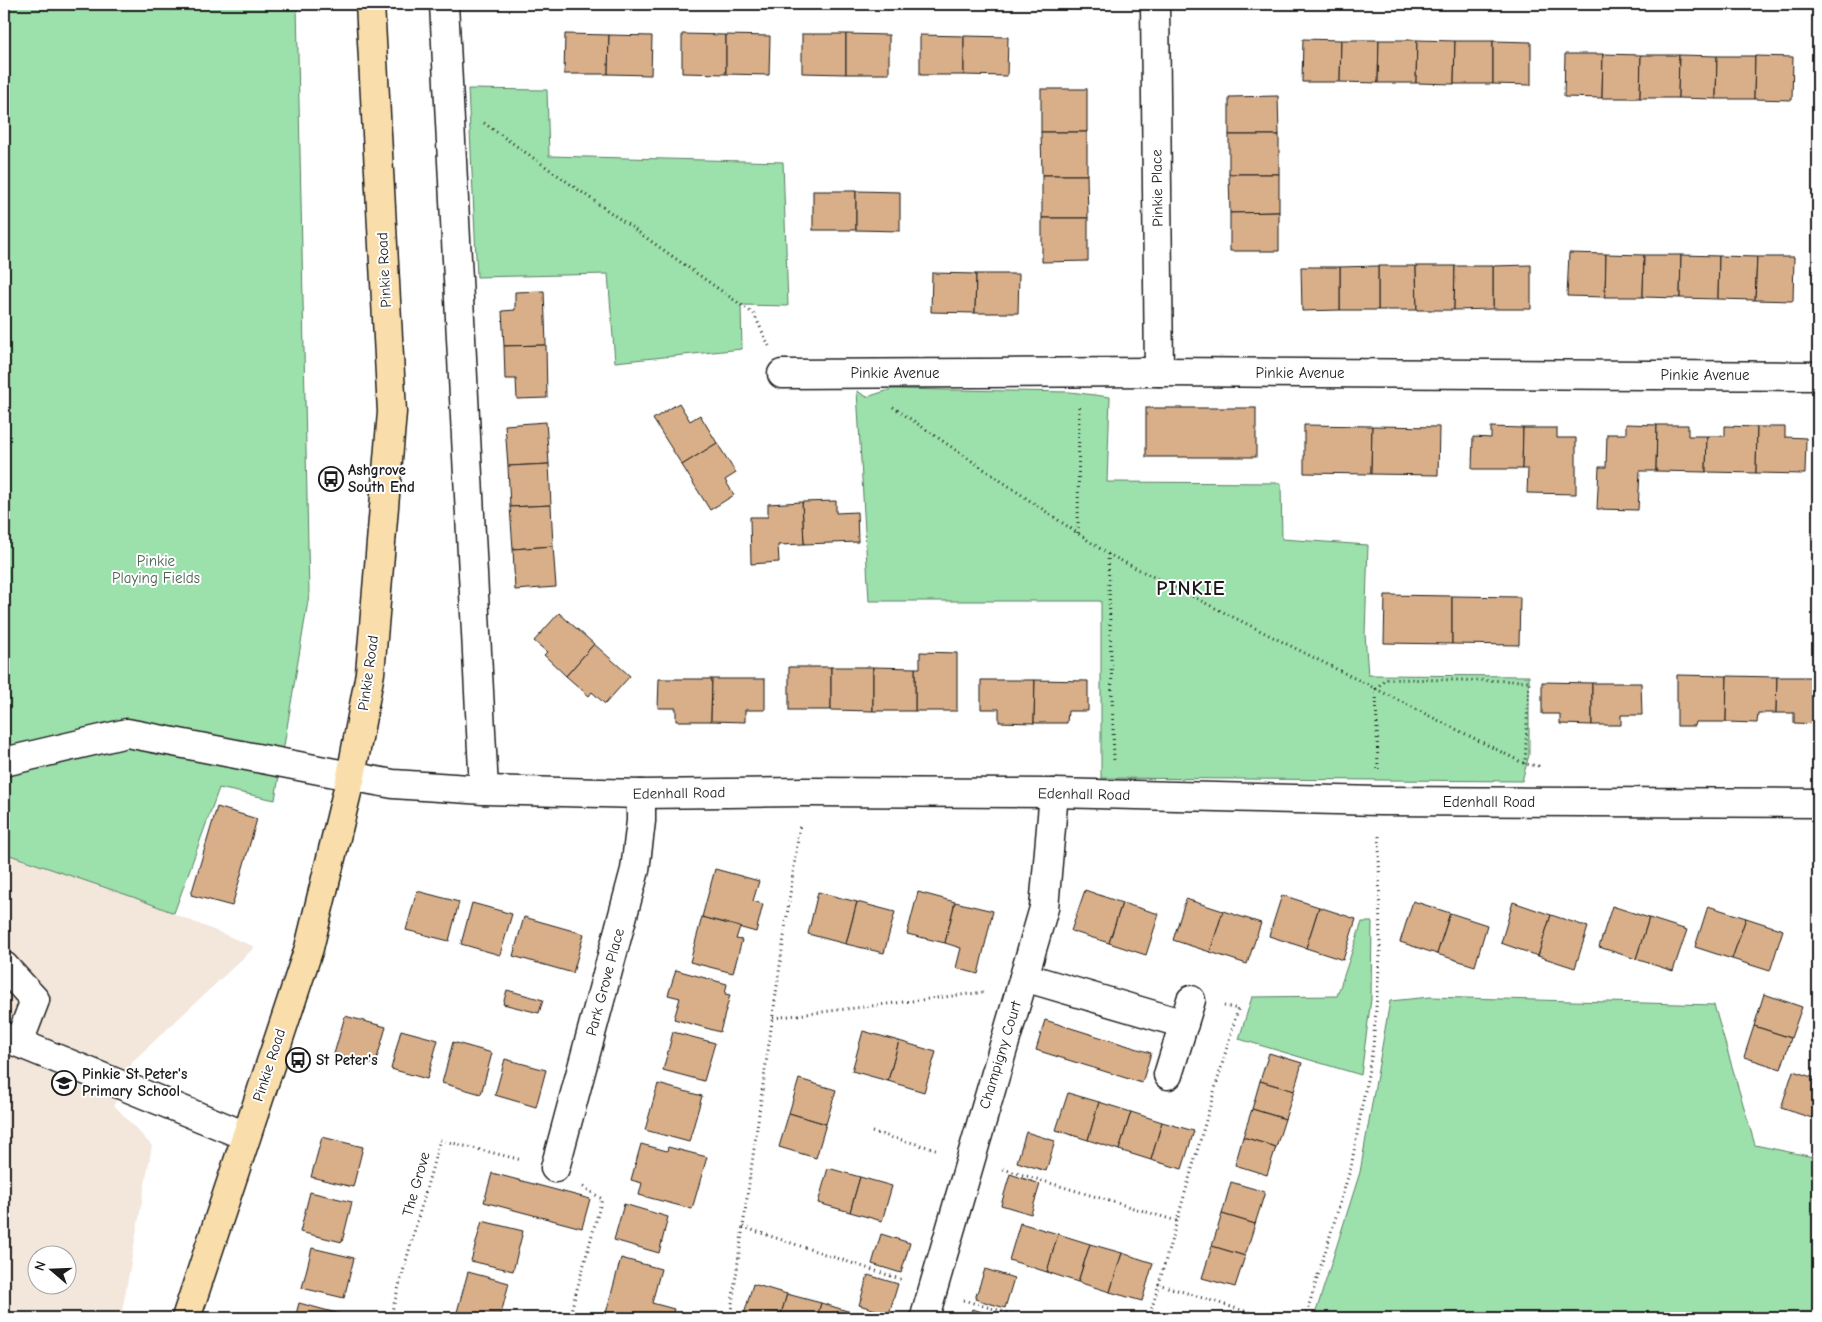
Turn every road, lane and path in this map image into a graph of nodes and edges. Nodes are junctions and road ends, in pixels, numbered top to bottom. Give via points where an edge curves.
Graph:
1 (370, 4) edge
2 (444, 4) edge
3 (1155, 4) edge
4 (449, 99) junction
5 (1079, 372) junction
6 (1159, 372) junction
7 (864, 373) junction
8 (782, 374) joint
9 (1818, 376) edge
10 (1078, 533) junction
11 (1108, 554) junction
12 (1376, 689) junction
13 (4, 762) edge
14 (1525, 764) junction
15 (351, 776) junction
16 (484, 790) junction
17 (805, 792) junction
18 (1054, 793) junction
19 (641, 794) junction
20 (1098, 794) junction
21 (1379, 801) junction
22 (1536, 802) junction
23 (1818, 804) edge
24 (4, 966) edge
25 (1022, 983) junction
26 (1188, 1012) junction
27 (772, 1018) junction
28 (11, 1040) edge
29 (1168, 1075) dead end
30 (872, 1132) dead end
31 (246, 1136) junction
32 (970, 1159) junction
33 (555, 1168) junction
34 (1177, 1220) junction
35 (743, 1227) junction
36 (1158, 1284) junction
37 (926, 1310) edge
38 (186, 1318) edge
39 (390, 1318) edge
40 (570, 1318) edge
41 (730, 1318) edge
42 (1025, 1318) edge
43 (1149, 1318) edge
44 (1267, 1318) edge
45 (1305, 1318) edge

1 - 15 main road, Pinkie Road via 392,412 370,672
2 - 4 street
3 - 6 street, Pinkie Place
4 - 8 path via 754,314
4 - 16 street
5 - 6 street, Pinkie Avenue
5 - 7 street, Pinkie Avenue
5 - 10 path
6 - 9 street, Pinkie Avenue
7 - 8 street, Pinkie Avenue
7 - 10 path via 876,396
10 - 11 path
11 - 12 path
11 - 20 path via 1114,767 1097,767
12 - 14 path
12 - 14 path via 1386,680 1529,681
12 - 21 path
13 - 15 street, Edenhall Road via 127,733
14 - 22 path via 1538,766
15 - 16 street, Edenhall Road via 393,784
15 - 31 main road, Pinkie Road via 309,948
16 - 19 street, Edenhall Road
17 - 18 street, Edenhall Road
17 - 19 street, Edenhall Road
17 - 27 path
18 - 20 street, Edenhall Road
18 - 25 street, Champigny Court via 1044,908
19 - 33 street, Park Grove Place via 635,870
20 - 21 street, Edenhall Road
21 - 22 street, Edenhall Road
21 - 45 path via 1380,956 1373,1047 1351,1167
22 - 23 street, Edenhall Road
24 - 28 street via 35,1000
25 - 26 street
25 - 27 path
25 - 32 street, Champigny Court
26 - 29 street
26 - 34 path via 1238,1009
27 - 35 path
28 - 31 street
30 - 32 path
31 - 38 main road, Pinkie Road
32 - 34 path
32 - 37 street, Champigny Court
33 - 39 path, The Grove via 440,1140
33 - 40 path via 602,1199
34 - 36 path
35 - 37 path
35 - 41 path
36 - 43 path
36 - 44 path
37 - 42 path

